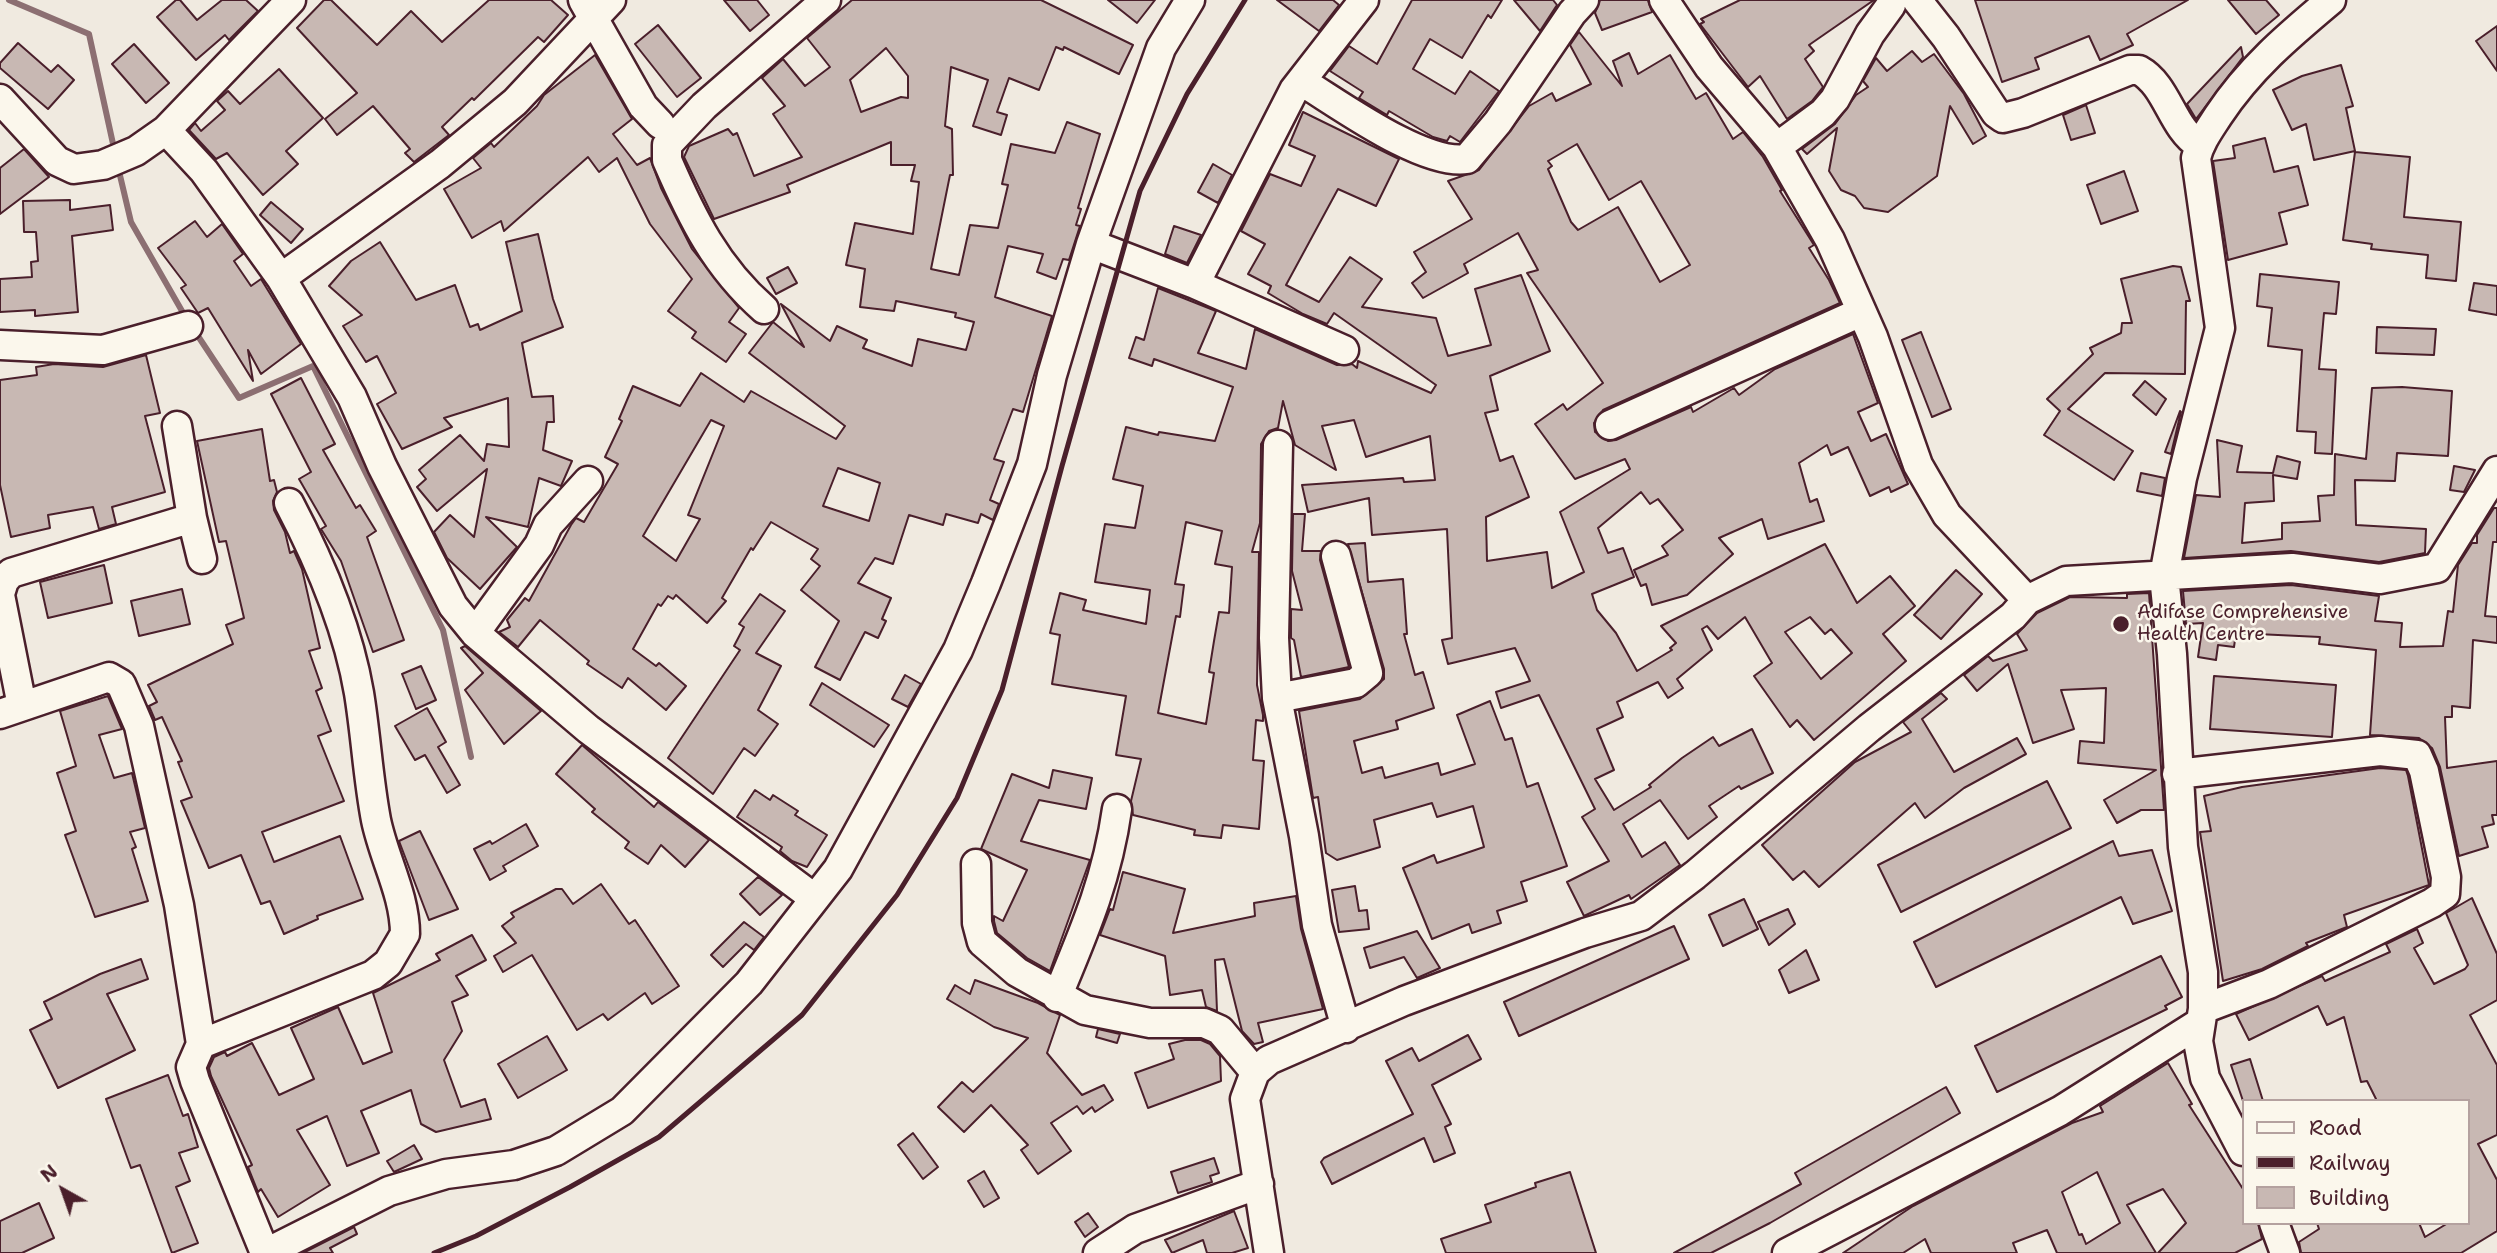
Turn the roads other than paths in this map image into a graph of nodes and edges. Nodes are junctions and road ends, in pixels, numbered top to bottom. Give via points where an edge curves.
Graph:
1 (292, 0) edge
2 (1190, 0) edge
3 (1364, 0) edge
4 (1584, 0) edge
5 (1664, 0) edge
6 (2331, 0) edge
7 (824, 1) edge
8 (1904, 3) edge
9 (596, 7) edge
10 (1301, 81) junction
11 (0, 99) edge
12 (660, 124) dead end
13 (166, 130) junction
14 (2199, 145) junction
15 (1777, 147) junction
16 (1091, 244) junction
17 (281, 278) junction
18 (1195, 284) junction
19 (764, 309) dead end
20 (1861, 312) junction
21 (188, 326) dead end
22 (0, 345) edge
23 (1344, 350) dead end
24 (1610, 425) dead end
25 (177, 426) dead end
26 (1278, 445) dead end
27 (2497, 471) edge
28 (588, 481) dead end
29 (289, 503) dead end
30 (191, 518) junction
31 (1336, 556) dead end
32 (202, 559) dead end
33 (2164, 576) junction
34 (0, 594) edge
35 (2027, 600) junction
36 (475, 634) junction
37 (1277, 698) junction
38 (11, 710) edge
39 (2178, 774) junction
40 (1117, 809) dead end
41 (976, 863) dead end
42 (814, 898) junction
43 (1057, 997) junction
44 (2202, 1016) junction
45 (1346, 1028) junction
46 (201, 1044) junction
47 (1255, 1072) junction
48 (2242, 1149) edge
49 (1259, 1184) junction
50 (2275, 1225) edge
51 (265, 1253) edge
52 (1098, 1253) edge
53 (1269, 1253) edge
54 (1787, 1253) edge
55 (2285, 1253) edge

1 - 13 street
2 - 16 street via 1161,48
3 - 10 street
4 - 10 street via 1467,159 1425,152
5 - 15 street via 1709,67
6 - 14 street via 2273,48 2241,82
7 - 19 street via 704,106 667,145 667,160 707,245
8 - 14 street via 1946,37 2003,118 2139,70 2158,88 2186,135
8 - 15 street via 1870,34 1823,113
9 - 12 street via 643,106
9 - 17 street via 515,103 440,164
10 - 18 street
11 - 13 street via 57,161 74,169 103,166
13 - 17 street via 204,171
14 - 33 street via 2196,158 2220,328 2182,478
15 - 20 street via 1830,240
16 - 18 street
16 - 42 street via 1052,375 1032,464 958,650 838,869
17 - 36 street via 352,397 453,606
18 - 23 street
20 - 24 street
20 - 35 street via 1918,465 1947,515
21 - 22 street via 103,350
25 - 30 street
26 - 37 street
27 - 33 street via 2437,568 2380,579 2292,568
28 - 36 street via 548,525
29 - 46 street via 348,643 377,823 405,934 388,963 373,975
30 - 32 street
30 - 34 street via 11,573
31 - 37 street via 1367,673 1356,683
33 - 35 street via 2066,580
33 - 39 street
34 - 38 street
35 - 45 street via 2013,616 1641,916 1404,1001
36 - 42 street via 588,729
37 - 45 street via 1317,925
38 - 46 street via 109,677 121,684 141,738 179,905
39 - 44 street via 2183,847 2203,972
39 - 44 street via 2380,751 2417,755 2446,877 2445,894 2432,903
40 - 43 street via 1110,859 1097,900
41 - 43 street via 977,923 982,942
42 - 51 street via 749,983 622,1111 556,1151 513,1165 446,1174 388,1191
43 - 47 street via 1085,1010 1150,1023 1204,1023 1220,1030
44 - 48 street via 2198,1041 2205,1078
44 - 54 street via 2060,1111
45 - 47 street via 1269,1060
46 - 51 street via 191,1066 195,1081
47 - 49 street via 1245,1099
49 - 52 street via 1135,1229
49 - 53 street
50 - 55 street

